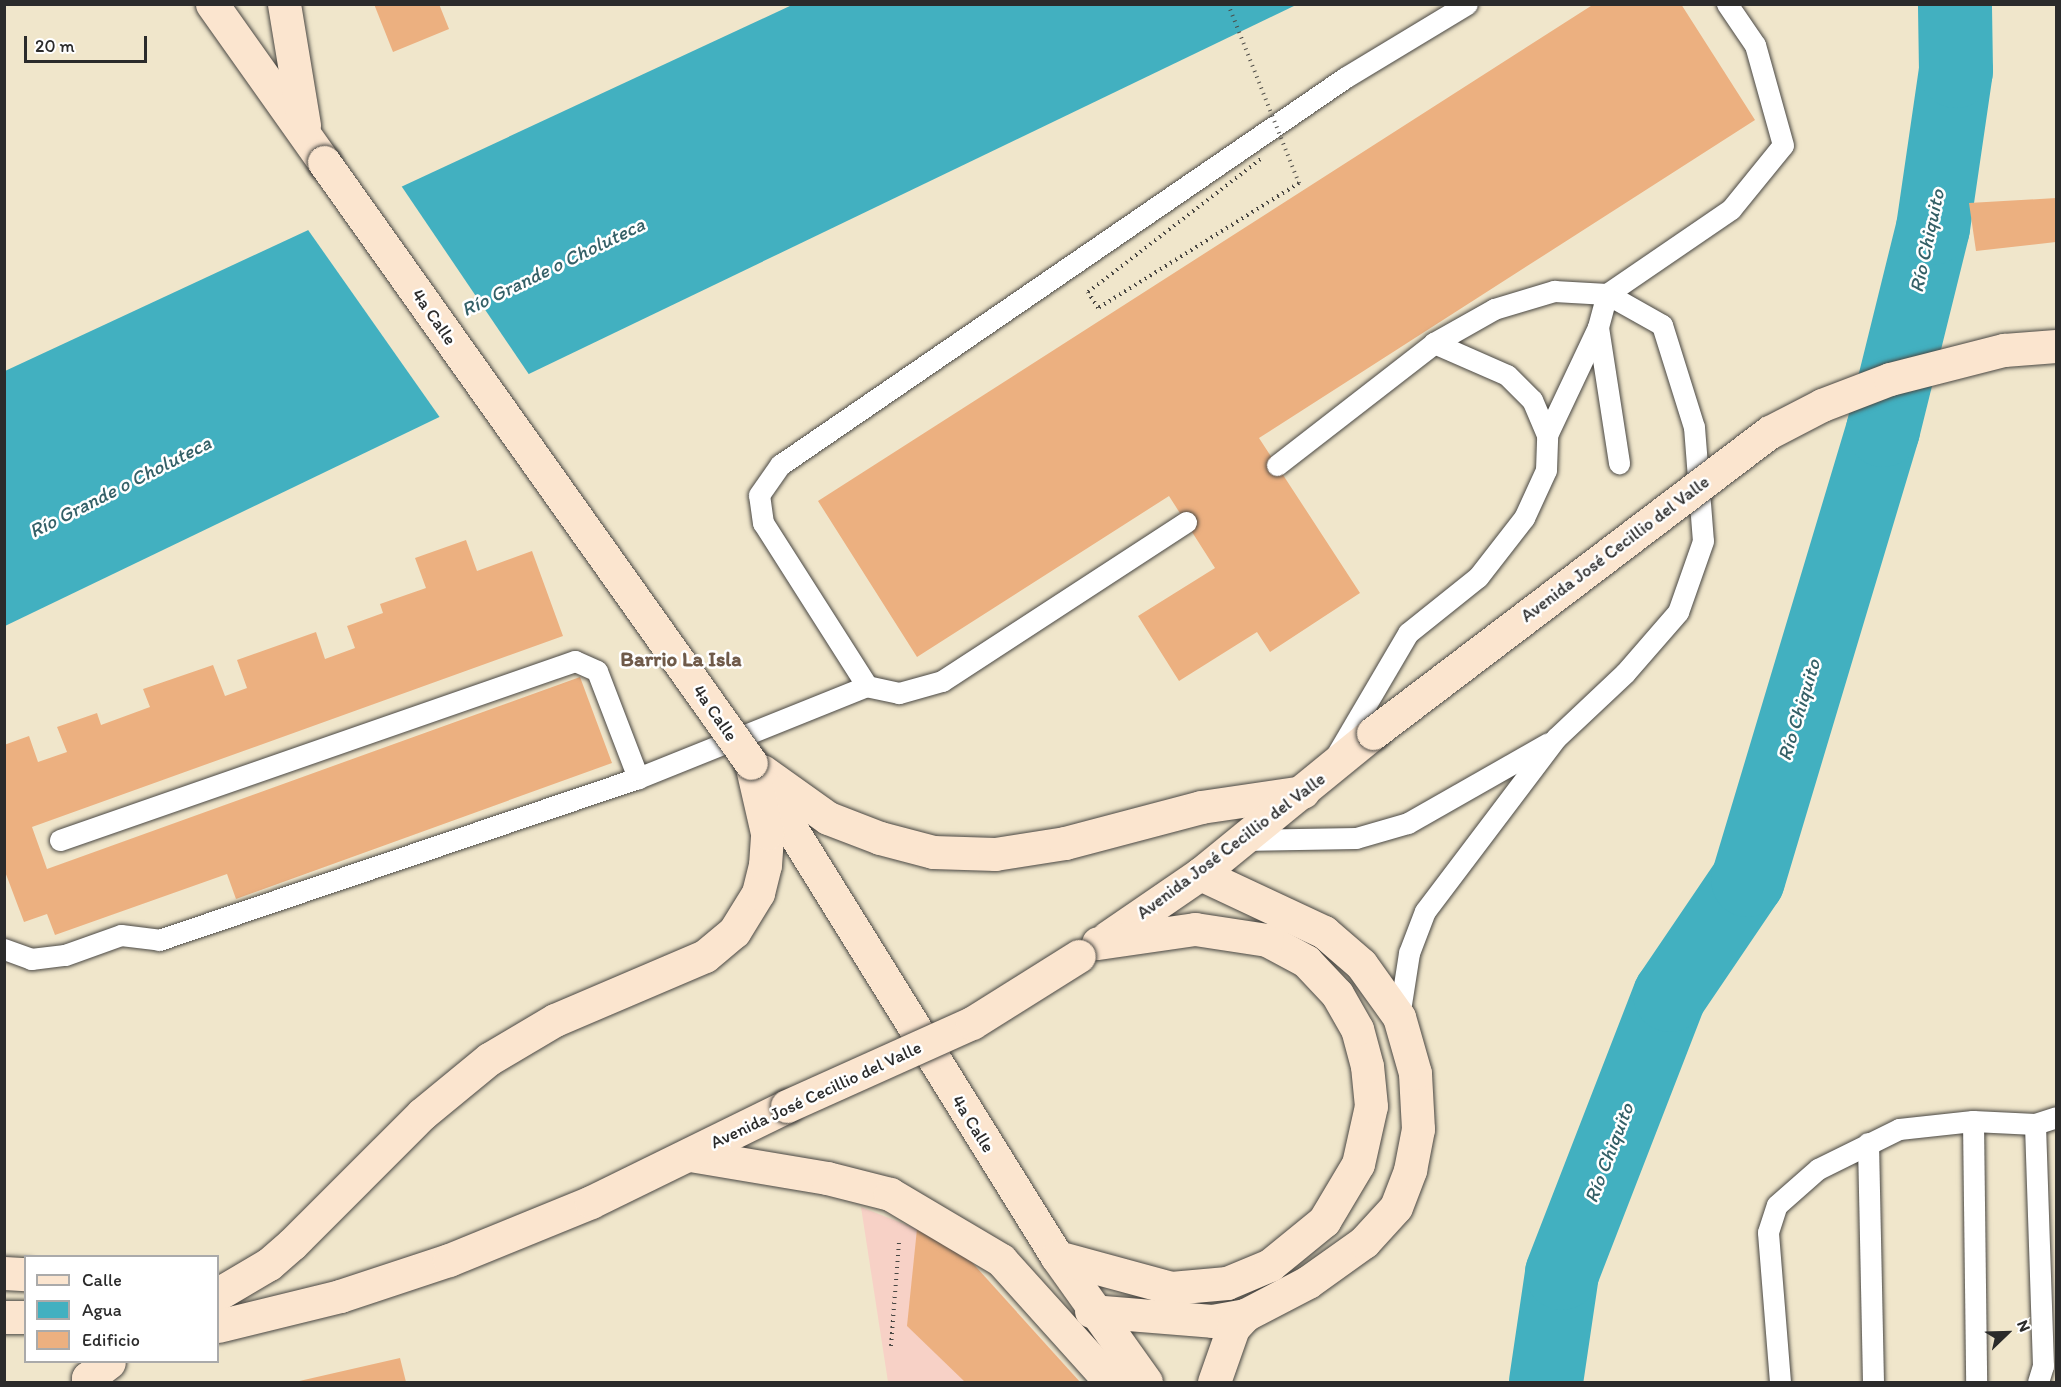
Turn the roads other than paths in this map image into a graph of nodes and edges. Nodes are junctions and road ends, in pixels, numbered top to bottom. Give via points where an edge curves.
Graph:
1 (212, 4) edge
2 (284, 4) edge
3 (1467, 4) edge
4 (1727, 4) edge
5 (315, 150) junction
6 (1607, 294) junction
7 (1598, 327) junction
8 (1434, 343) junction
9 (2056, 346) edge
10 (1547, 435) junction
11 (1619, 463) dead end
12 (1277, 465) dead end
13 (1186, 522) dead end
14 (867, 686) junction
15 (1556, 738) junction
16 (751, 763) junction
17 (638, 778) junction
18 (1314, 783) junction
19 (60, 840) dead end
20 (1241, 840) junction
21 (1200, 874) junction
22 (4, 949) edge
23 (1089, 950) junction
24 (1399, 1017) junction
25 (2056, 1117) edge
26 (1973, 1121) junction
27 (2035, 1124) junction
28 (1868, 1143) junction
29 (690, 1155) junction
30 (281, 1254) junction
31 (1057, 1257) junction
32 (4, 1273) edge
33 (219, 1273) edge
34 (24, 1274) edge
35 (219, 1293) edge
36 (1091, 1311) junction
37 (256, 1314) junction
38 (219, 1315) edge
39 (1245, 1315) junction
40 (4, 1317) edge
41 (24, 1317) edge
42 (219, 1326) edge
43 (108, 1363) edge
44 (88, 1383) edge
45 (1111, 1383) edge
46 (1146, 1383) edge
47 (1214, 1383) edge
48 (1780, 1383) edge
49 (1873, 1383) edge
50 (1976, 1383) edge
51 (2038, 1383) edge

1 - 5 street, 4a Calle
2 - 5 street
3 - 14 lane via 1346,77 780,465 759,495 763,523
4 - 6 lane via 1755,45 1783,145 1731,209
5 - 16 street, 4a Calle, bridge
6 - 7 lane
6 - 8 lane via 1554,291 1494,309
6 - 15 lane via 1662,325 1694,427 1703,542 1678,612 1625,673
7 - 10 lane
7 - 11 lane
8 - 10 lane via 1507,375 1532,400
8 - 12 lane
9 - 18 street, Avenida José Cecillio del Valle, bridge via 2004,350 1890,379 1822,405 1770,432 1373,733
10 - 18 lane via 1546,470 1524,518 1478,577 1408,633
13 - 14 lane via 942,681 899,693
14 - 17 lane
15 - 20 lane via 1408,823 1356,838
15 - 24 lane via 1425,911 1409,953
16 - 18 street via 828,818 880,838 933,852 995,854 1065,843 1201,807
16 - 30 street via 767,833 765,865 758,893 734,932 698,960 555,1020 489,1059 422,1114
16 - 31 street, 4a Calle
17 - 19 lane via 597,671 575,661
17 - 22 lane via 159,940 121,935 65,955 31,959
18 - 20 street, Avenida José Cecillio del Valle
20 - 21 street, Avenida José Cecillio del Valle
21 - 23 street, Avenida José Cecillio del Valle
21 - 24 street via 1324,932 1361,964
23 - 29 street, Avenida José Cecillio del Valle, bridge via 972,1023 787,1106
23 - 31 street via 1195,929 1267,940 1306,961 1337,994 1357,1029 1367,1066 1371,1106 1358,1164 1324,1221 1270,1265 1227,1282 1171,1288
24 - 39 street via 1415,1073 1418,1129 1410,1170 1396,1207 1364,1242 1308,1282
25 - 27 lane
26 - 27 lane
26 - 28 lane via 1899,1129
26 - 50 lane
27 - 51 lane via 2043,1366
28 - 48 lane via 1818,1169 1777,1205 1768,1232
28 - 49 lane
29 - 37 street, Avenida José Cecillio del Valle via 591,1203 449,1260 340,1296
29 - 45 street via 828,1178 890,1194 1001,1260
30 - 33 street
30 - 35 street
31 - 36 street, 4a Calle
32 - 34 street
36 - 39 street via 1212,1321
36 - 46 street, 4a Calle
37 - 38 street, Avenida José Cecillio del Valle
37 - 42 street, Avenida José Cecillio del Valle
39 - 47 street via 1233,1329
40 - 41 street
43 - 44 street via 88,1377

